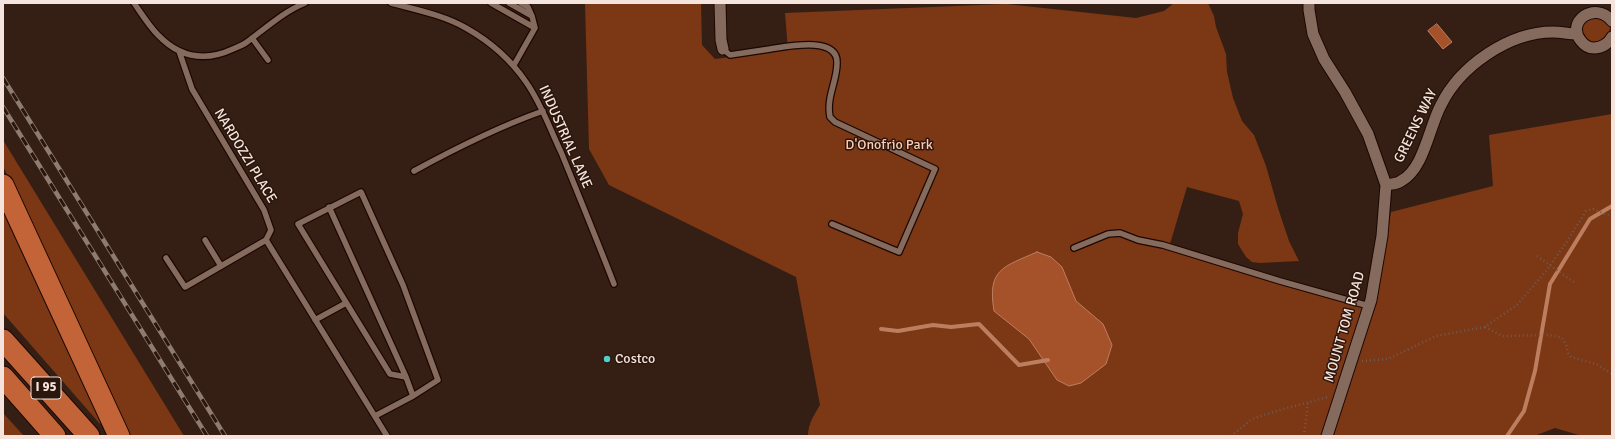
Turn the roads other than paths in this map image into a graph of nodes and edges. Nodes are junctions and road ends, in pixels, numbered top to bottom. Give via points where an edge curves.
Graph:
1 (134, 3) edge
2 (306, 3) edge
3 (391, 3) edge
4 (492, 3) edge
5 (509, 3) edge
6 (521, 3) edge
7 (720, 3) edge
8 (1309, 3) edge
9 (407, 5) edge
10 (527, 5) edge
11 (532, 16) junction
12 (1612, 21) edge
13 (535, 28) junction
14 (1577, 34) junction
15 (1612, 37) edge
16 (252, 38) junction
17 (723, 49) joint
18 (180, 52) junction
19 (268, 60) dead end
20 (514, 65) junction
21 (543, 111) junction
22 (414, 171) dead end
23 (3, 185) edge
24 (1386, 186) junction
25 (329, 207) junction
26 (832, 224) dead end
27 (205, 240) dead end
28 (266, 240) junction
29 (1074, 248) dead end
30 (166, 258) dead end
31 (221, 266) junction
32 (614, 284) dead end
33 (346, 303) junction
34 (1369, 306) junction
35 (315, 320) junction
36 (3, 340) edge
37 (3, 377) edge
38 (406, 377) junction
39 (413, 396) junction
40 (375, 416) junction
41 (55, 436) edge
42 (89, 436) edge
43 (119, 436) edge
44 (387, 436) edge
45 (1327, 436) edge

1 - 18 lane via 157,35
2 - 16 lane via 281,15
3 - 9 lane, INDUSTRIAL LANE
4 - 13 lane
5 - 11 lane
6 - 10 lane
7 - 17 street
8 - 24 street, MOUNT TOM ROAD via 1313,34 1324,59 1368,134
9 - 20 lane, INDUSTRIAL LANE via 458,24 485,41
10 - 11 lane
11 - 13 lane
12 - 14 street via 1604,12 1598,10 1586,13 1578,22
13 - 20 lane
14 - 15 street via 1584,44 1595,48 1607,44
14 - 24 street, GREENS WAY via 1553,32 1527,36 1505,43 1482,57 1453,86 1441,104 1426,145 1411,173 1400,182
16 - 18 lane via 223,54 206,57
16 - 19 lane
17 - 26 lane via 730,55 802,45 826,47 835,54 837,62 828,101 830,117 835,122 935,169 899,252
18 - 28 lane, NARDOZZI PLACE via 192,89 266,215 271,230
20 - 21 lane, INDUSTRIAL LANE
21 - 22 lane via 477,138
21 - 32 lane, INDUSTRIAL LANE
23 - 43 highway
24 - 34 street, MOUNT TOM ROAD via 1382,236
25 - 33 lane via 298,224
25 - 38 lane
25 - 39 lane via 360,192 403,285 438,380
27 - 31 lane
28 - 31 lane
28 - 35 lane
29 - 34 lane via 1108,234 1120,233
30 - 31 lane via 185,287
33 - 35 lane
33 - 38 lane via 390,374
34 - 45 street, MOUNT TOM ROAD
35 - 40 lane
36 - 42 highway, I 95
37 - 41 highway, I 95
38 - 39 lane
39 - 40 lane
40 - 44 lane

